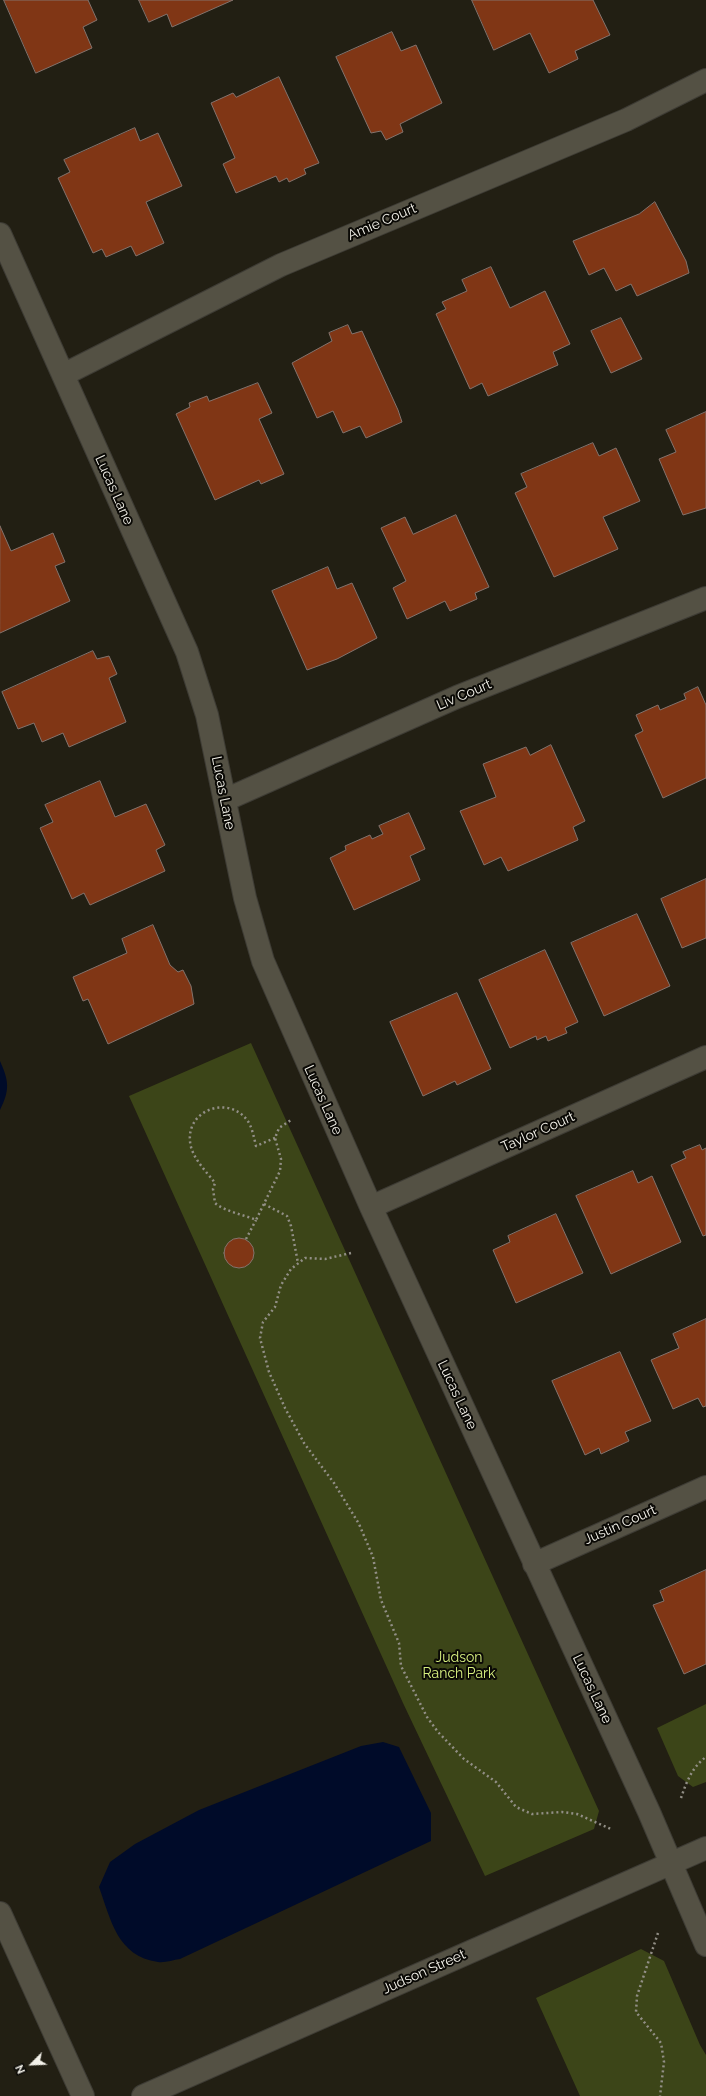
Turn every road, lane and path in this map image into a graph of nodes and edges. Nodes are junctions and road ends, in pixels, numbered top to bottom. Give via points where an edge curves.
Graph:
1 (706, 80) edge
2 (0, 234) edge
3 (63, 375) junction
4 (706, 598) edge
5 (225, 800) junction
6 (706, 1057) edge
7 (292, 1120) dead end
8 (275, 1138) junction
9 (264, 1204) junction
10 (371, 1207) junction
11 (256, 1220) junction
12 (246, 1239) dead end
13 (351, 1253) dead end
14 (298, 1263) junction
15 (706, 1487) edge
16 (534, 1564) junction
17 (706, 1757) edge
18 (681, 1798) dead end
19 (611, 1829) dead end
20 (706, 1848) edge
21 (671, 1863) junction
22 (0, 1913) edge
23 (658, 1933) dead end
24 (706, 1944) edge
25 (83, 2096) edge
26 (143, 2096) edge
27 (660, 2096) edge

1 - 3 street, Amie Court via 626,120 282,265
2 - 3 street, Lucas Lane
3 - 5 street, Lucas Lane via 186,652 207,715
4 - 5 street, Liv Court via 457,697
5 - 10 street, Lucas Lane via 245,898 263,961
6 - 10 street, Taylor Court
7 - 8 path via 279,1128
8 - 9 path via 281,1159 280,1171
8 - 11 path via 256,1146 248,1120 236,1110 220,1106 202,1112 192,1125 190,1142 197,1160 215,1183 215,1203 223,1210 239,1212
9 - 11 path
9 - 14 path via 288,1216
10 - 16 street, Lucas Lane
11 - 12 path
13 - 14 path via 325,1259 305,1258
14 - 19 path via 281,1285 275,1307 263,1322 260,1338 267,1365 285,1408 304,1443 359,1524 373,1557 381,1600 398,1643 401,1666 427,1717 464,1759 496,1782 516,1807 532,1814 577,1814
15 - 16 street, Justin Court
16 - 21 street, Lucas Lane
17 - 18 path via 688,1779
20 - 21 street, Judson Street
21 - 24 street, Lucas Lane
21 - 26 street, Judson Street
22 - 25 street
23 - 27 path via 637,1996 636,2012 661,2043 664,2062

